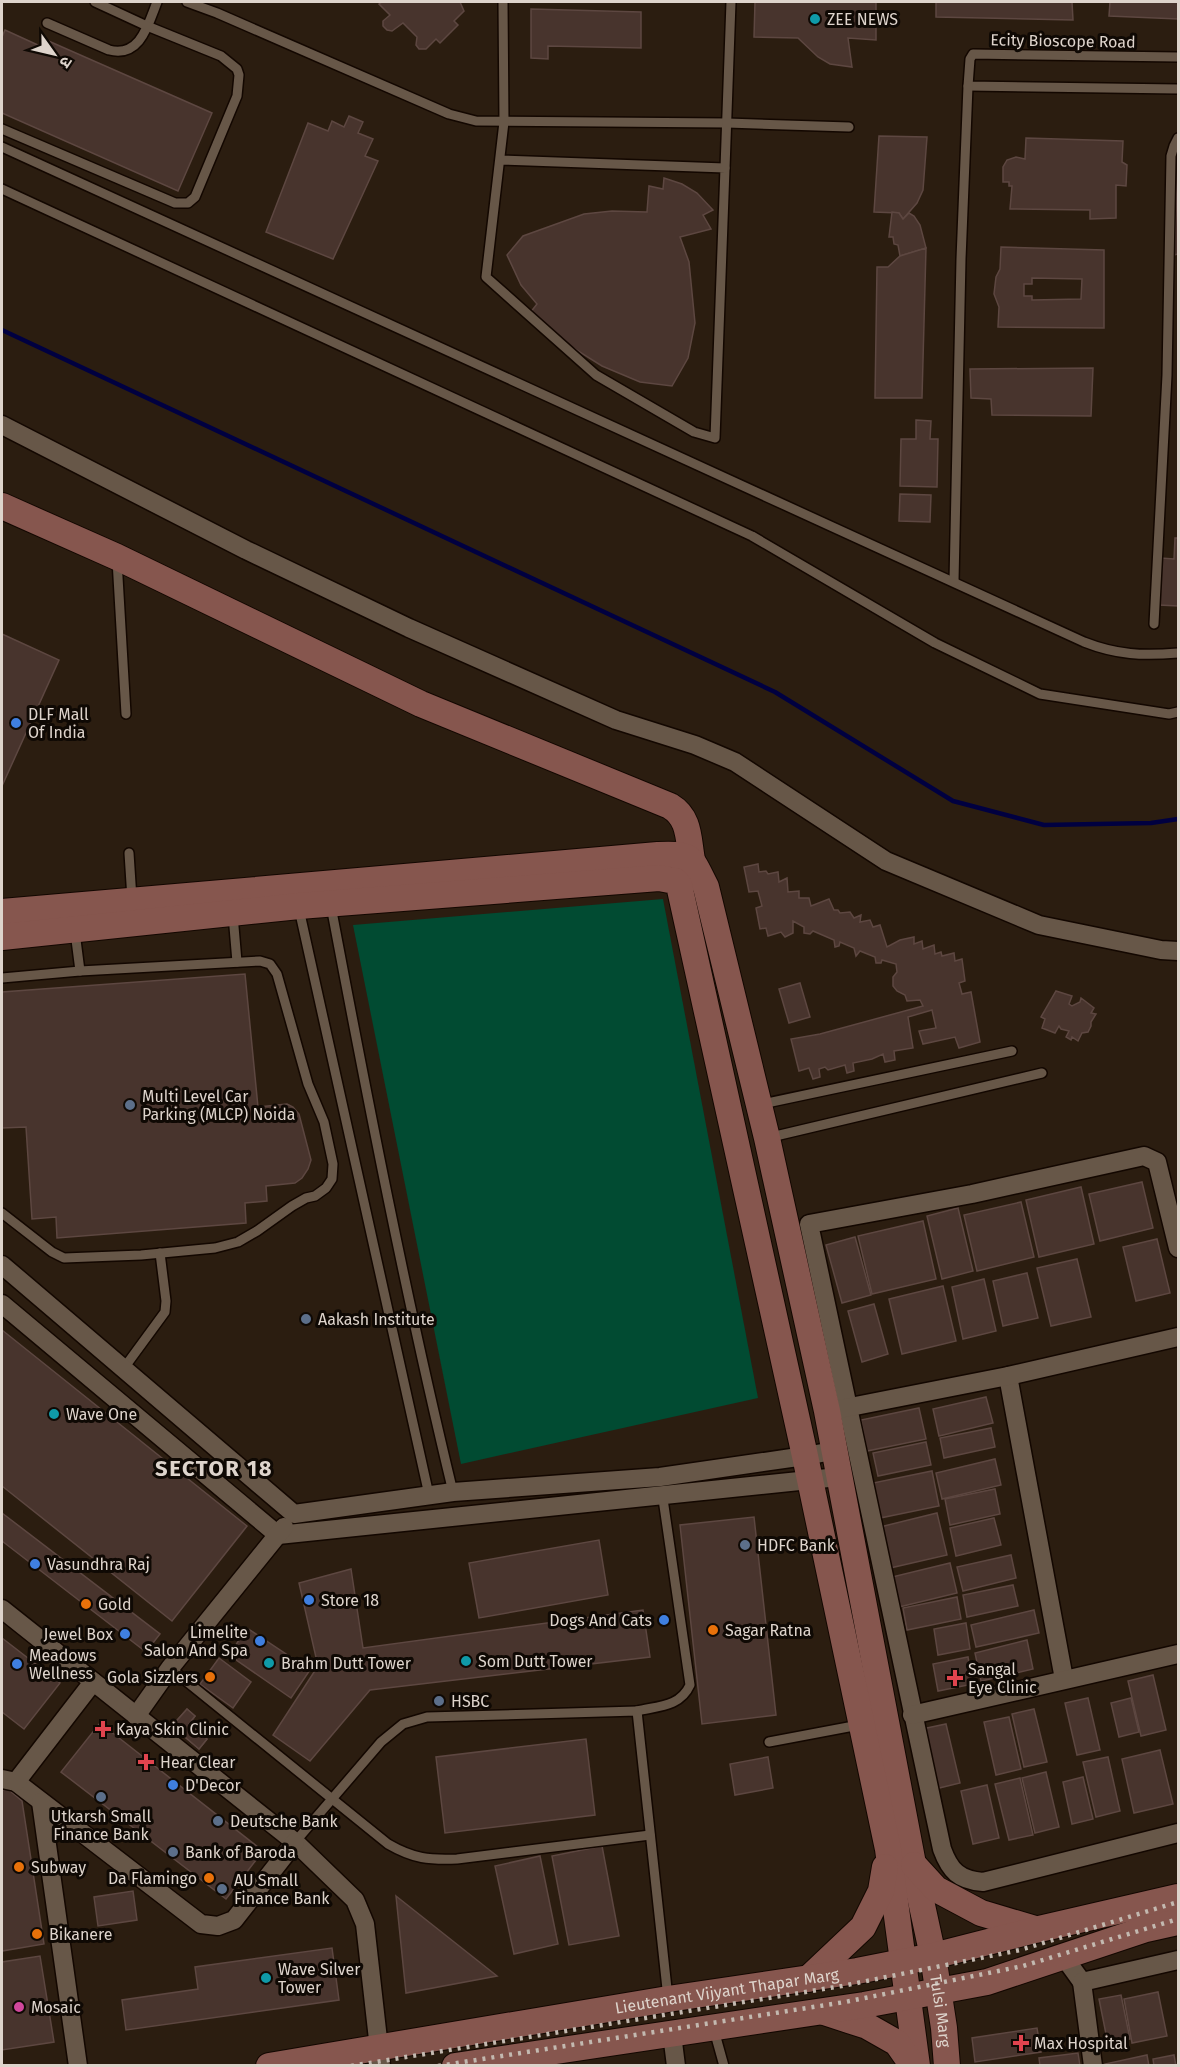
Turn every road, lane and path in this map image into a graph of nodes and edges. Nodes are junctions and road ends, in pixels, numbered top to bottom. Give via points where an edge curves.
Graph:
1 (95, 2) edge
2 (157, 2) edge
3 (187, 2) edge
4 (221, 2) edge
5 (503, 2) edge
6 (731, 2) edge
7 (217, 13) junction
8 (47, 23) dead end
9 (147, 26) junction
10 (1179, 57) edge
11 (968, 86) junction
12 (1179, 89) edge
13 (504, 122) junction
14 (727, 123) junction
15 (849, 127) dead end
16 (2, 129) edge
17 (1179, 138) edge
18 (2, 147) edge
19 (500, 160) junction
20 (725, 168) junction
21 (2, 189) edge
22 (2, 425) edge
23 (2, 506) edge
24 (117, 557) junction
25 (954, 581) junction
26 (1154, 624) dead end
27 (1179, 653) edge
28 (1179, 712) edge
29 (126, 714) dead end
30 (129, 853) dead end
31 (692, 860) junction
32 (675, 881) junction
33 (132, 901) junction
34 (330, 904) junction
35 (299, 906) junction
36 (2, 912) edge
37 (232, 913) junction
38 (75, 930) junction
39 (2, 937) edge
40 (1179, 951) edge
41 (237, 962) junction
42 (80, 971) junction
43 (2, 978) edge
44 (1012, 1051) dead end
45 (1042, 1073) dead end
46 (758, 1105) junction
47 (767, 1138) junction
48 (2, 1213) edge
49 (1179, 1248) edge
50 (160, 1253) junction
51 (2, 1265) edge
52 (2, 1304) edge
53 (1179, 1337) edge
54 (124, 1368) junction
55 (1008, 1376) junction
56 (837, 1409) junction
57 (833, 1451) junction
58 (808, 1469) junction
59 (838, 1477) junction
60 (661, 1486) junction
61 (453, 1492) junction
62 (429, 1495) junction
63 (294, 1514) junction
64 (278, 1535) junction
65 (2, 1609) edge
66 (1179, 1654) edge
67 (170, 1668) junction
68 (1064, 1679) junction
69 (93, 1682) junction
70 (637, 1711) junction
71 (912, 1715) junction
72 (136, 1716) junction
73 (862, 1724) junction
74 (770, 1742) dead end
75 (9, 1780) edge
76 (332, 1799) junction
77 (41, 1802) junction
78 (1179, 1833) edge
79 (650, 1835) junction
80 (295, 1842) junction
81 (888, 1849) junction
82 (913, 1864) junction
83 (1179, 1897) edge
84 (1179, 1922) edge
85 (1035, 1930) junction
86 (933, 1956) junction
87 (1064, 1957) junction
88 (1179, 1960) edge
89 (903, 1962) junction
90 (808, 1979) junction
91 (987, 1982) junction
92 (1082, 1982) junction
93 (938, 1990) junction
94 (907, 1996) junction
95 (668, 1999) junction
96 (822, 2011) junction
97 (713, 2027) junction
98 (944, 2028) junction
99 (672, 2034) junction
100 (380, 2057) edge
101 (78, 2066) edge
102 (269, 2066) edge
103 (455, 2066) edge
104 (676, 2066) edge
105 (724, 2066) edge
106 (915, 2066) edge
107 (947, 2066) edge
108 (1093, 2066) edge

1 - 9 lane
2 - 9 lane
3 - 7 lane
4 - 7 lane
5 - 13 lane
6 - 14 lane
7 - 13 lane via 449,114 476,121
8 - 9 lane via 117,52 134,46
9 - 16 lane via 227,59 240,75 237,96 195,196 188,203 175,203
10 - 11 lane, Ecity Bioscope Road via 973,54
11 - 12 lane
11 - 25 lane
13 - 14 lane
13 - 19 lane
14 - 15 lane
14 - 20 lane
17 - 26 lane via 1171,156 1167,375
18 - 25 lane
19 - 20 lane
19 - 20 lane via 486,278 596,375 694,432 715,438
21 - 28 lane via 752,536 935,643 1040,694 1169,714
22 - 40 street via 409,628 616,720 735,762 886,861 1038,926
23 - 24 street, Tulsi Marg
24 - 29 lane
24 - 31 street, Tulsi Marg via 421,704 670,806 684,818
25 - 27 lane via 1107,651
30 - 33 lane
31 - 32 street
31 - 33 street via 686,856 658,855
31 - 46 street, Tulsi Marg via 706,887
32 - 34 street via 659,878
32 - 58 street, Tulsi Marg via 680,889
33 - 36 street
34 - 35 street
34 - 61 lane via 374,1137
35 - 37 street
35 - 62 lane
37 - 38 street
37 - 41 lane
38 - 39 street
38 - 42 lane
41 - 42 lane
41 - 50 lane via 260,961 270,964 277,974 308,1084 324,1122 333,1164 332,1179 315,1196 292,1206 238,1242
42 - 43 lane
44 - 46 lane
45 - 47 lane
46 - 47 street, Tulsi Marg
47 - 56 street, Tulsi Marg
48 - 50 lane via 64,1258
49 - 56 street via 1157,1162 1144,1156 972,1194 809,1224
50 - 54 lane via 165,1312
51 - 54 street
52 - 64 street
53 - 55 street
54 - 63 street
55 - 56 street
55 - 68 street
56 - 57 street, Tulsi Marg
56 - 71 street
57 - 58 street
57 - 59 street, Tulsi Marg
58 - 59 street
58 - 60 street
58 - 60 street
58 - 73 street, Tulsi Marg
59 - 82 street, Tulsi Marg
60 - 61 street
60 - 64 street
60 - 70 lane via 690,1685 685,1696 675,1702
61 - 62 street
62 - 63 street
63 - 64 street
64 - 67 street
65 - 69 street
66 - 68 street
67 - 72 street
67 - 76 lane
68 - 71 street
69 - 72 street
69 - 75 street
70 - 76 lane via 427,1718 403,1724 381,1742
70 - 79 lane
71 - 78 street via 942,1849 948,1865 958,1875 984,1882
72 - 80 street
73 - 74 lane
73 - 81 street, Tulsi Marg
75 - 77 street
76 - 79 lane via 388,1844 407,1855 430,1860
76 - 80 lane
77 - 80 street via 201,1924 218,1926 234,1920
77 - 101 street
79 - 95 lane
80 - 100 street via 355,1900 365,1924
81 - 89 street, Tulsi Marg
81 - 90 street via 881,1891 863,1927
82 - 85 street via 936,1889 981,1913
82 - 86 street, Tulsi Marg
83 - 85 street, Lieutenant Vijyant Thapar Marg
84 - 87 street, Lieutenant Vijyant Thapar Marg
85 - 86 street, Lieutenant Vijyant Thapar Marg
86 - 89 street, Lieutenant Vijyant Thapar Marg
86 - 93 street, Tulsi Marg
87 - 91 street, Lieutenant Vijyant Thapar Marg
87 - 92 street
88 - 92 street
89 - 90 street, Lieutenant Vijyant Thapar Marg
89 - 94 street, Tulsi Marg
90 - 95 street, Lieutenant Vijyant Thapar Marg
91 - 93 street, Lieutenant Vijyant Thapar Marg
91 - 98 street via 967,1998
92 - 108 street
93 - 94 street, Lieutenant Vijyant Thapar Marg
93 - 98 street, Tulsi Marg
94 - 96 street, Lieutenant Vijyant Thapar Marg
94 - 106 street, Tulsi Marg
95 - 100 street, Lieutenant Vijyant Thapar Marg
96 - 97 street, Lieutenant Vijyant Thapar Marg
96 - 106 street via 867,2026 897,2043
97 - 99 street, Lieutenant Vijyant Thapar Marg
97 - 105 lane
98 - 107 street, Tulsi Marg
99 - 103 street, Lieutenant Vijyant Thapar Marg
99 - 104 street
100 - 102 street, Lieutenant Vijyant Thapar Marg

